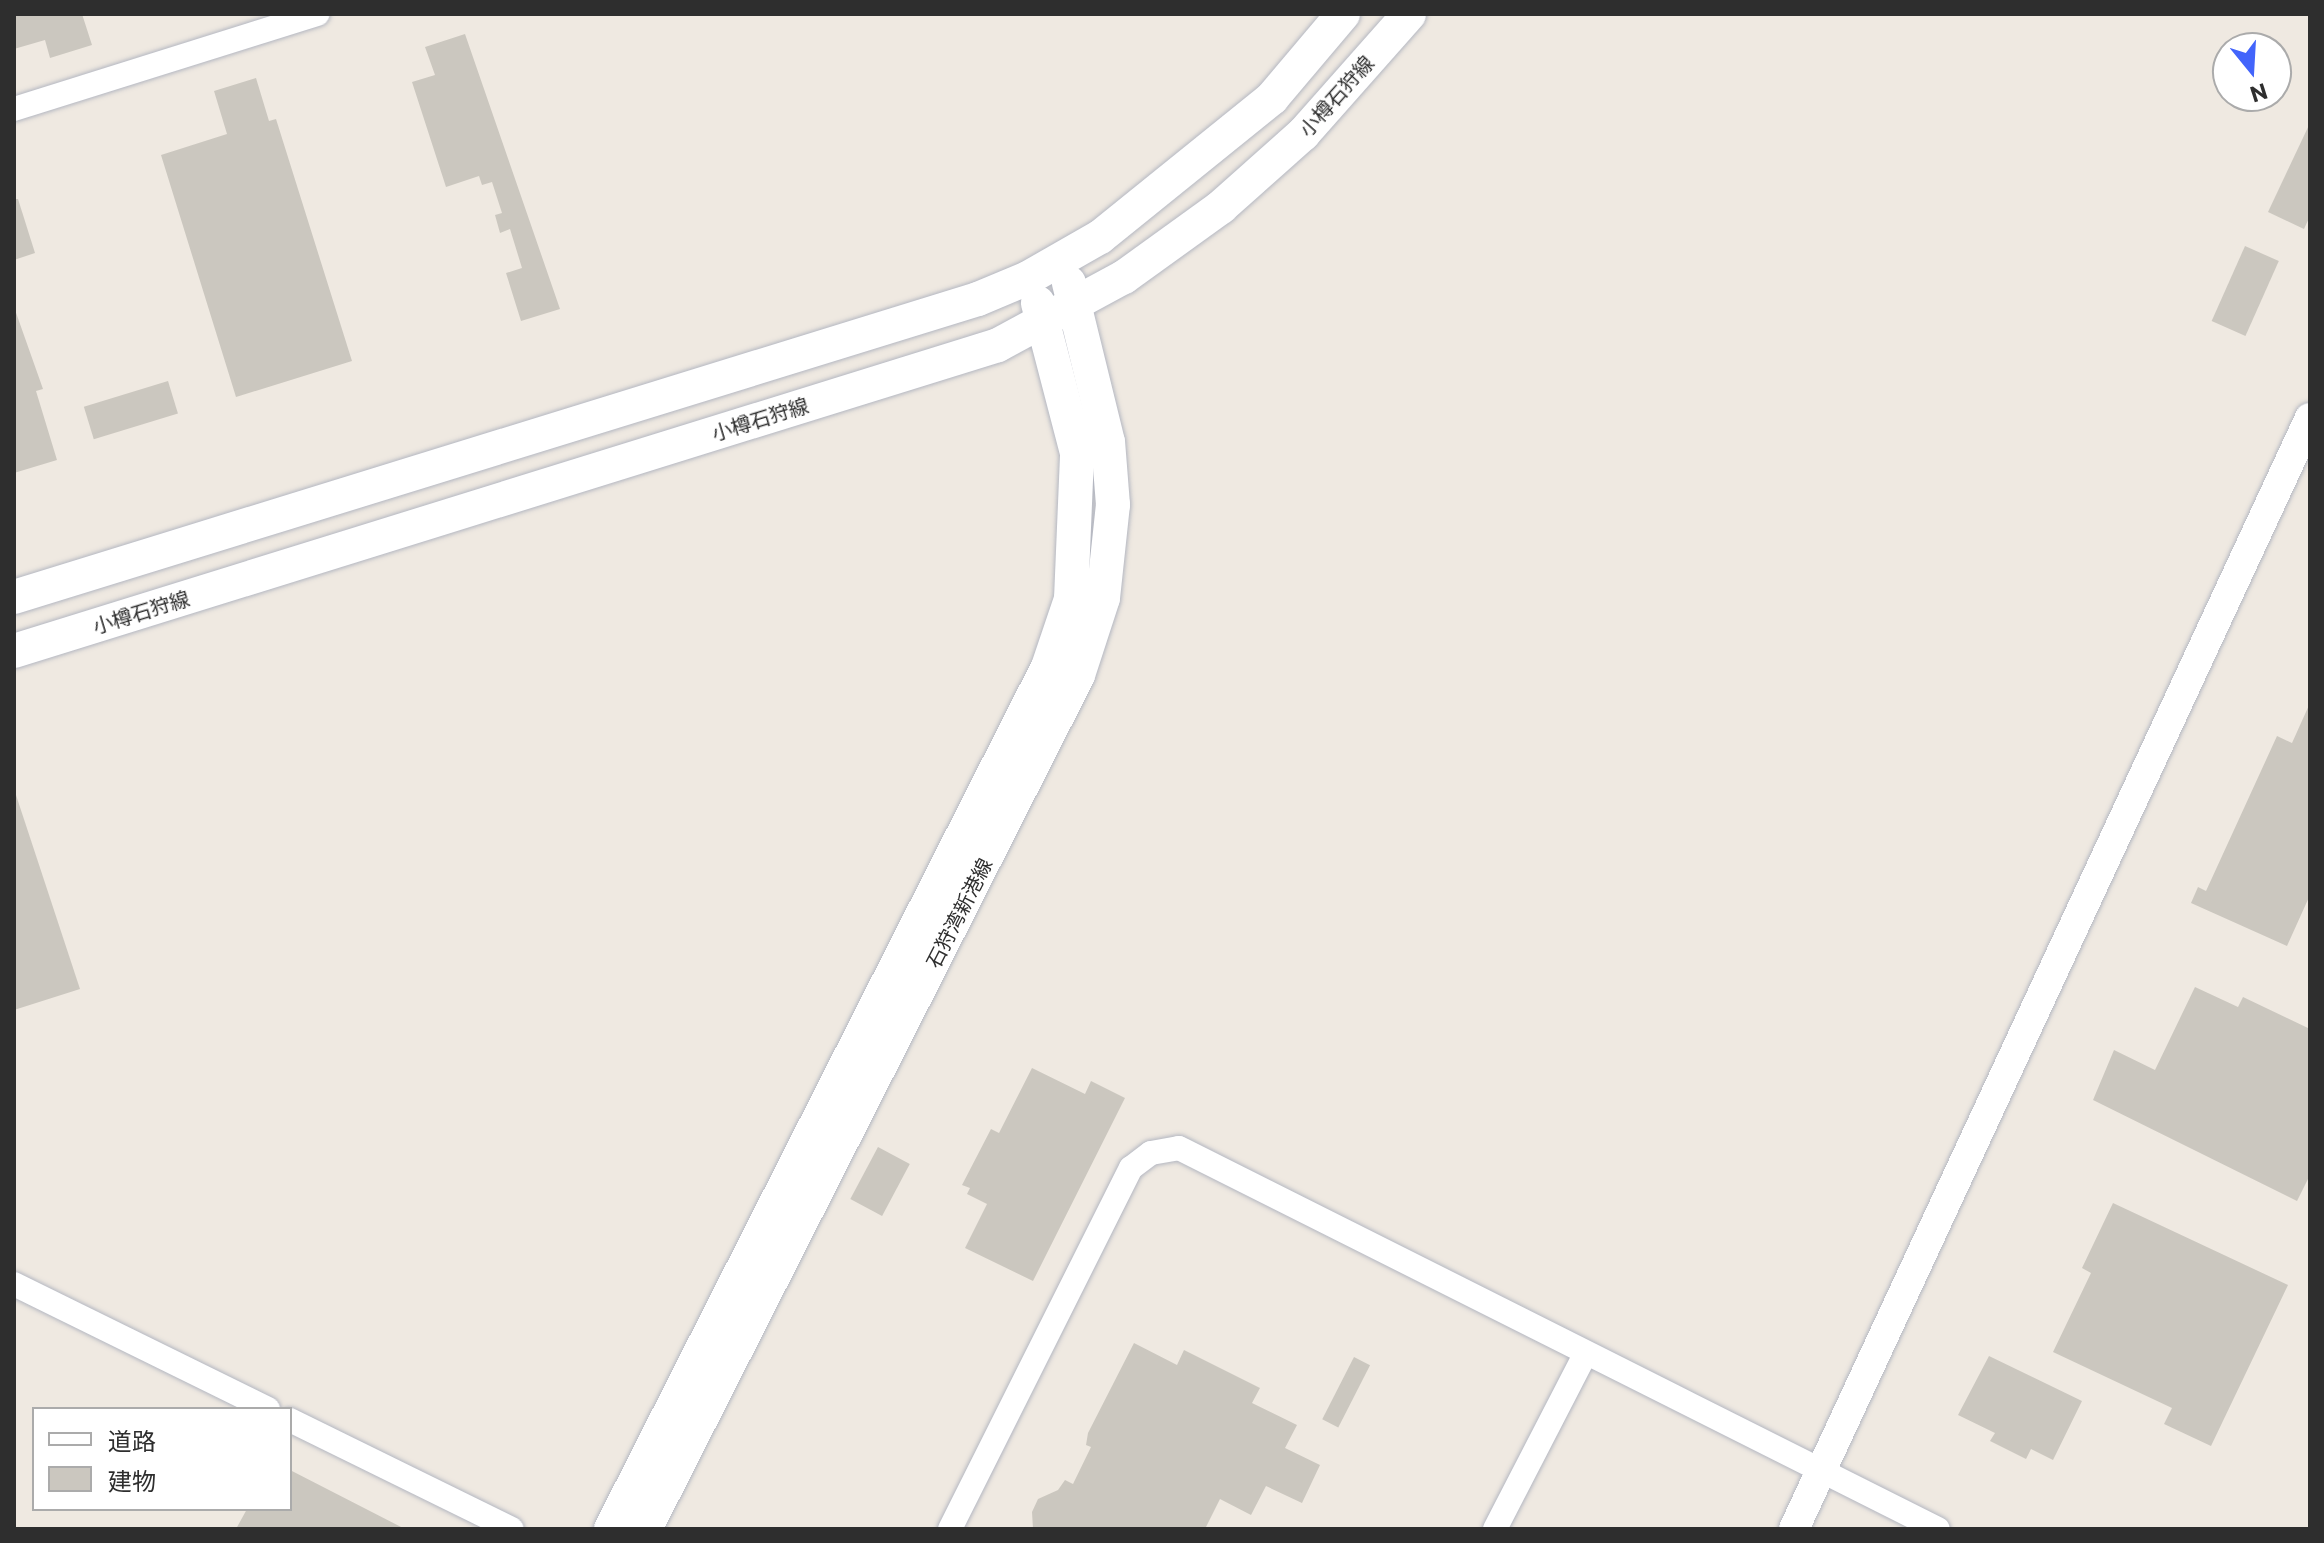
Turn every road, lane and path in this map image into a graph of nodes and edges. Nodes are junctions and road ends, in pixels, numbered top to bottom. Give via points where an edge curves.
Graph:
1 (317, 14) edge
2 (1343, 14) edge
3 (1409, 14) edge
4 (14, 109) edge
5 (1062, 259) junction
6 (1028, 278) junction
7 (1076, 304) junction
8 (1045, 322) junction
9 (2310, 418) edge
10 (14, 597) edge
11 (14, 651) edge
12 (14, 1284) edge
13 (1586, 1353) junction
14 (264, 1407) edge
15 (292, 1421) edge
16 (1822, 1471) junction
17 (512, 1529) edge
18 (611, 1529) edge
19 (645, 1529) edge
20 (950, 1529) edge
21 (1495, 1529) edge
22 (1794, 1529) edge
23 (1938, 1529) edge

1 - 4 street
2 - 5 main road via 1272,98 1100,237
3 - 7 main road, 小樽石狩線 via 1303,134 1221,207 1124,277
5 - 6 main road
5 - 7 main road, 石狩湾新港線
6 - 8 main road, 石狩湾新港線
6 - 10 main road via 978,299
7 - 8 main road, 小樽石狩線
7 - 19 main road, 石狩湾新港線 via 1108,442 1113,505 1103,598 1078,675
8 - 11 main road, 小樽石狩線 via 998,345
8 - 18 main road, 石狩湾新港線 via 1077,453 1078,518 1071,599 1048,667
9 - 16 street
12 - 14 street
13 - 16 street
13 - 20 street via 1179,1148 1151,1153 1131,1168
13 - 21 street
15 - 17 street
16 - 22 street
16 - 23 street

